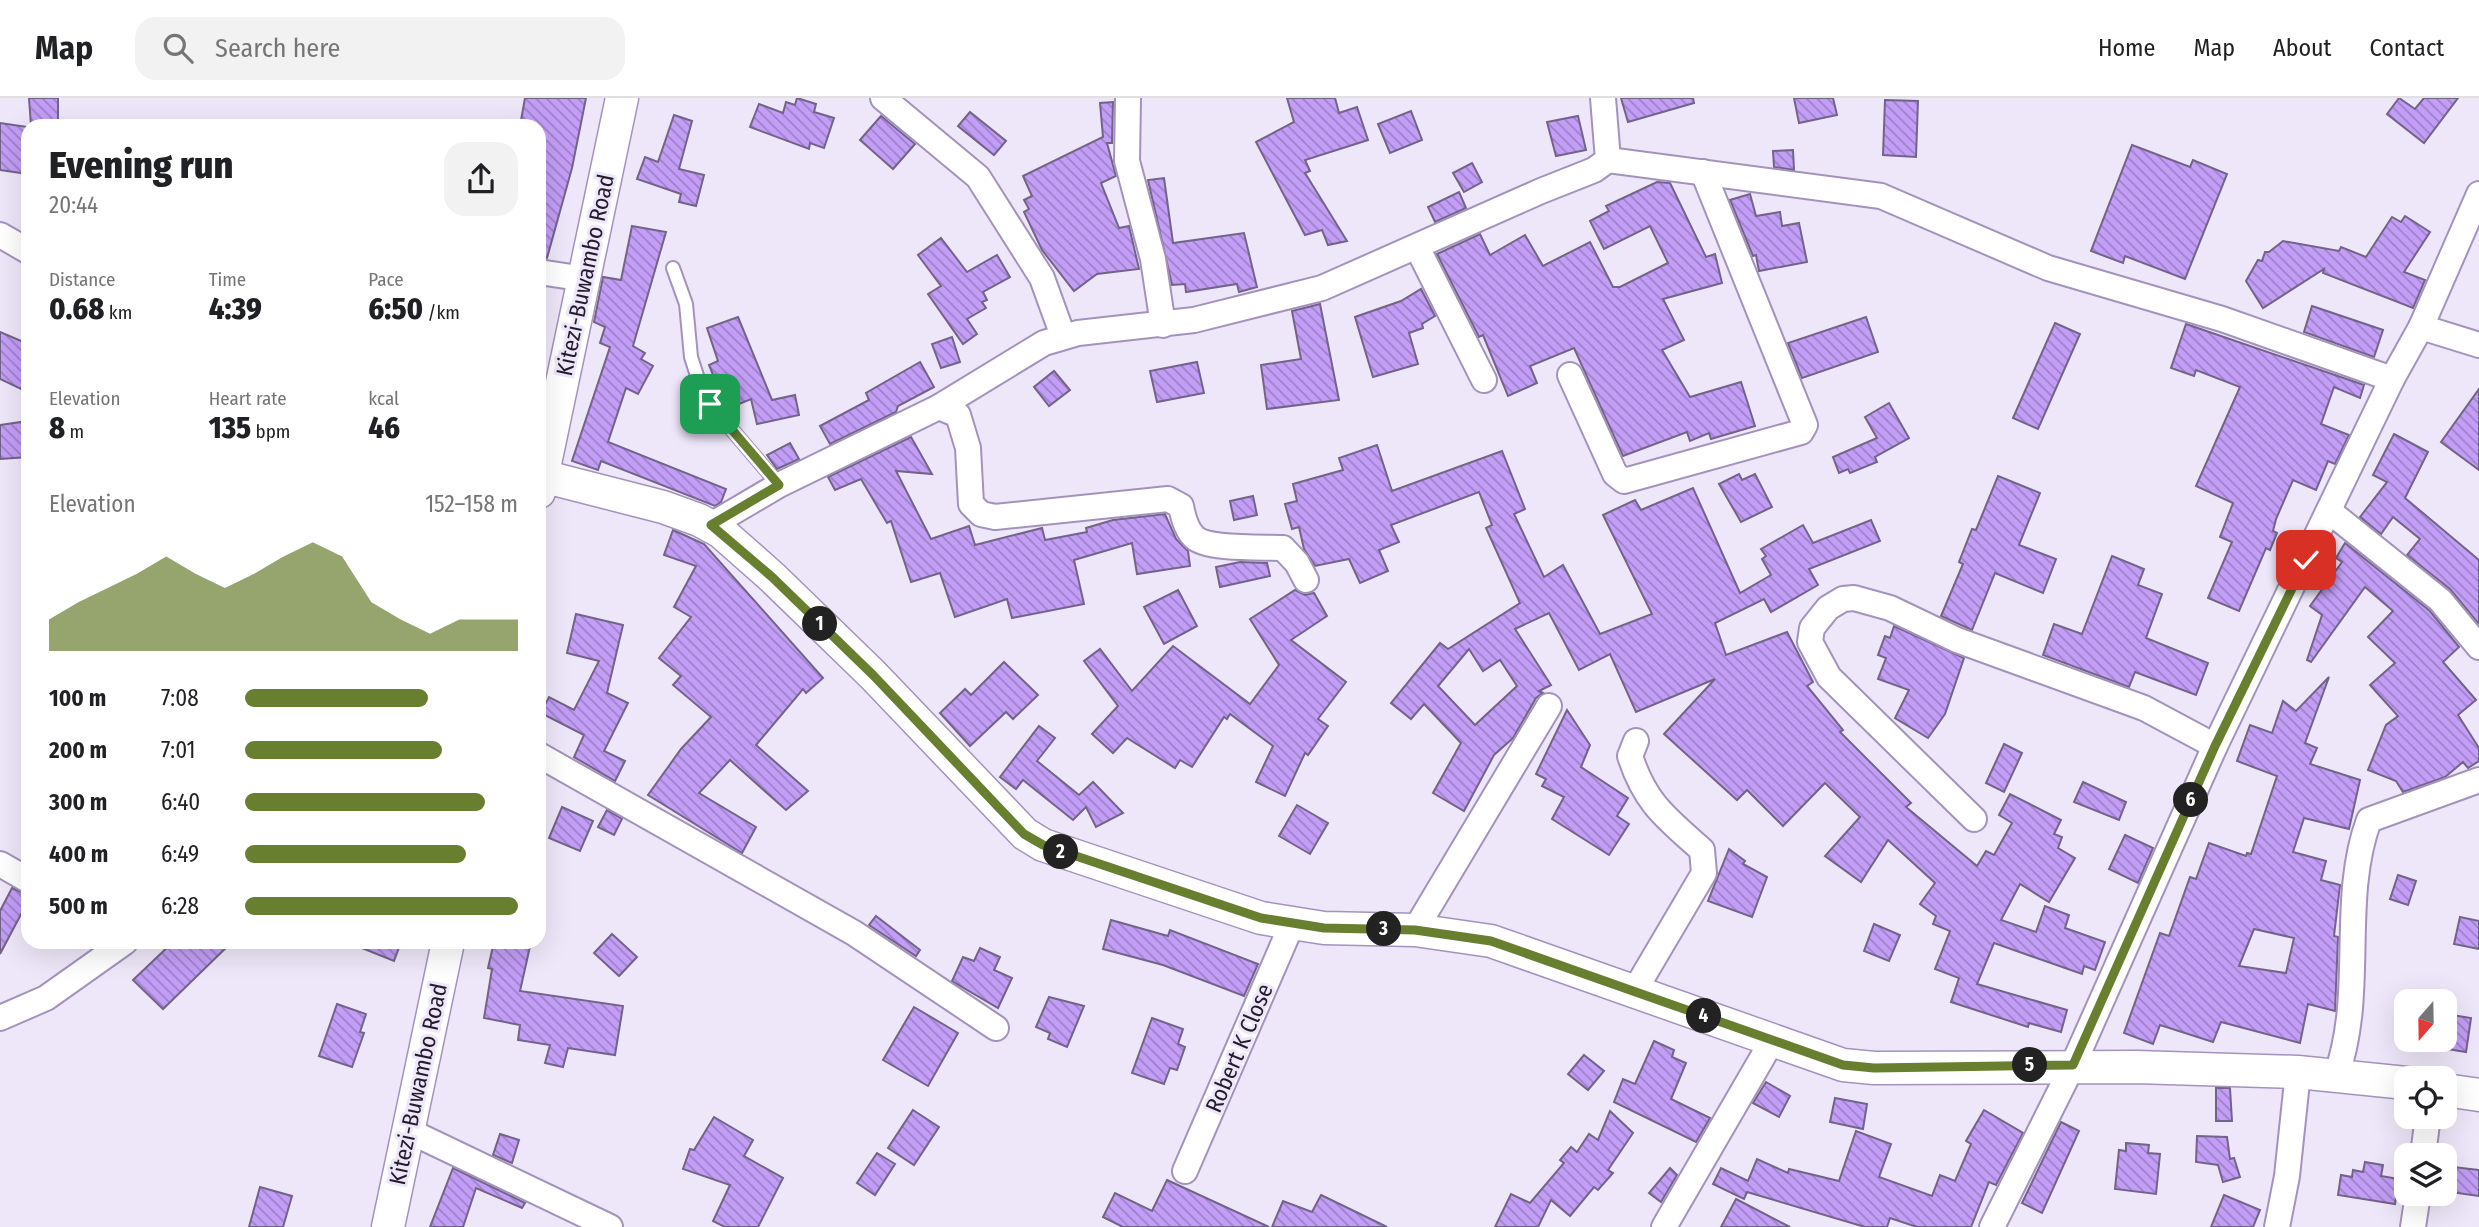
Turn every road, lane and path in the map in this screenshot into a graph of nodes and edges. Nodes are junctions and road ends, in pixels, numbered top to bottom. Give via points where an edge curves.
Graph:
1 (622, 98) edge
2 (883, 98) edge
3 (1128, 98) edge
4 (1603, 98) edge
5 (1608, 160) junction
6 (1703, 172) junction
7 (2479, 194) edge
8 (0, 236) edge
9 (21, 247) edge
10 (1417, 247) junction
11 (673, 268) dead end
12 (546, 273) edge
13 (584, 279) junction
14 (1163, 325) junction
15 (2421, 327) junction
16 (1063, 336) junction
17 (2479, 345) edge
18 (1570, 374) dead end
19 (2392, 379) junction
20 (1484, 380) dead end
21 (939, 407) junction
22 (546, 460) edge
23 (546, 485) edge
24 (779, 485) junction
25 (2329, 511) junction
26 (711, 525) junction
27 (1306, 580) dead end
28 (2479, 647) edge
29 (1549, 706) dead end
30 (1636, 741) dead end
31 (2215, 746) junction
32 (546, 759) edge
33 (2479, 780) edge
34 (1974, 819) dead end
35 (0, 864) edge
36 (21, 876) edge
37 (1292, 924) junction
38 (1415, 930) junction
39 (115, 949) edge
40 (446, 949) edge
41 (1635, 990) junction
42 (0, 1017) edge
43 (996, 1028) dead end
44 (1772, 1041) junction
45 (2073, 1065) junction
46 (2298, 1072) junction
47 (2336, 1076) junction
48 (2394, 1082) edge
49 (2457, 1092) edge
50 (2479, 1095) edge
51 (407, 1130) junction
52 (1185, 1171) dead end
53 (2416, 1206) edge
54 (388, 1227) edge
55 (610, 1227) edge
56 (1664, 1227) edge
57 (1992, 1227) edge
58 (2277, 1227) edge
59 (2413, 1227) edge

1 - 13 street, Kitezi-Buwambo Road
2 - 16 street via 978,177 1042,278
3 - 14 street via 1127,161 1153,260
4 - 5 street
5 - 6 street
5 - 10 street
6 - 18 street via 1805,425 1801,432 1625,481 1615,474
6 - 19 street via 1881,196 2048,268 2222,319
7 - 15 street
8 - 9 street
10 - 14 street via 1322,288
10 - 20 street
11 - 24 lane via 686,304 691,357 699,382 710,404
12 - 13 street
13 - 22 street, Kitezi-Buwambo Road
14 - 16 street
15 - 17 street
15 - 19 street
16 - 21 street via 1018,357
19 - 25 street
21 - 24 street
21 - 27 street via 958,415 968,448 971,504 981,514 1010,517 1168,499 1181,506 1195,538 1214,545 1283,548
23 - 26 street via 611,492
24 - 26 street
25 - 28 street via 2440,600
25 - 31 street
26 - 37 street via 873,675 1024,834 1203,901
29 - 38 street
30 - 41 street via 1630,756 1640,785 1653,805 1702,850 1704,873
31 - 34 street via 2144,708 1957,640 1890,608 1854,598 1828,608 1812,628 1810,642 1829,677
31 - 45 street
32 - 43 street via 832,920
33 - 47 street via 2369,820 2356,866 2354,960 2343,1056
35 - 36 street
37 - 38 street
37 - 52 street, Robert K Close
38 - 41 street via 1491,941
39 - 42 street via 46,998
40 - 51 street, Kitezi-Buwambo Road
41 - 44 street
44 - 45 street via 1843,1065 1874,1068
44 - 56 street
45 - 46 street
45 - 57 street
46 - 47 street
46 - 58 street
47 - 48 street
49 - 50 street
51 - 54 street, Kitezi-Buwambo Road
51 - 55 street
53 - 59 street

